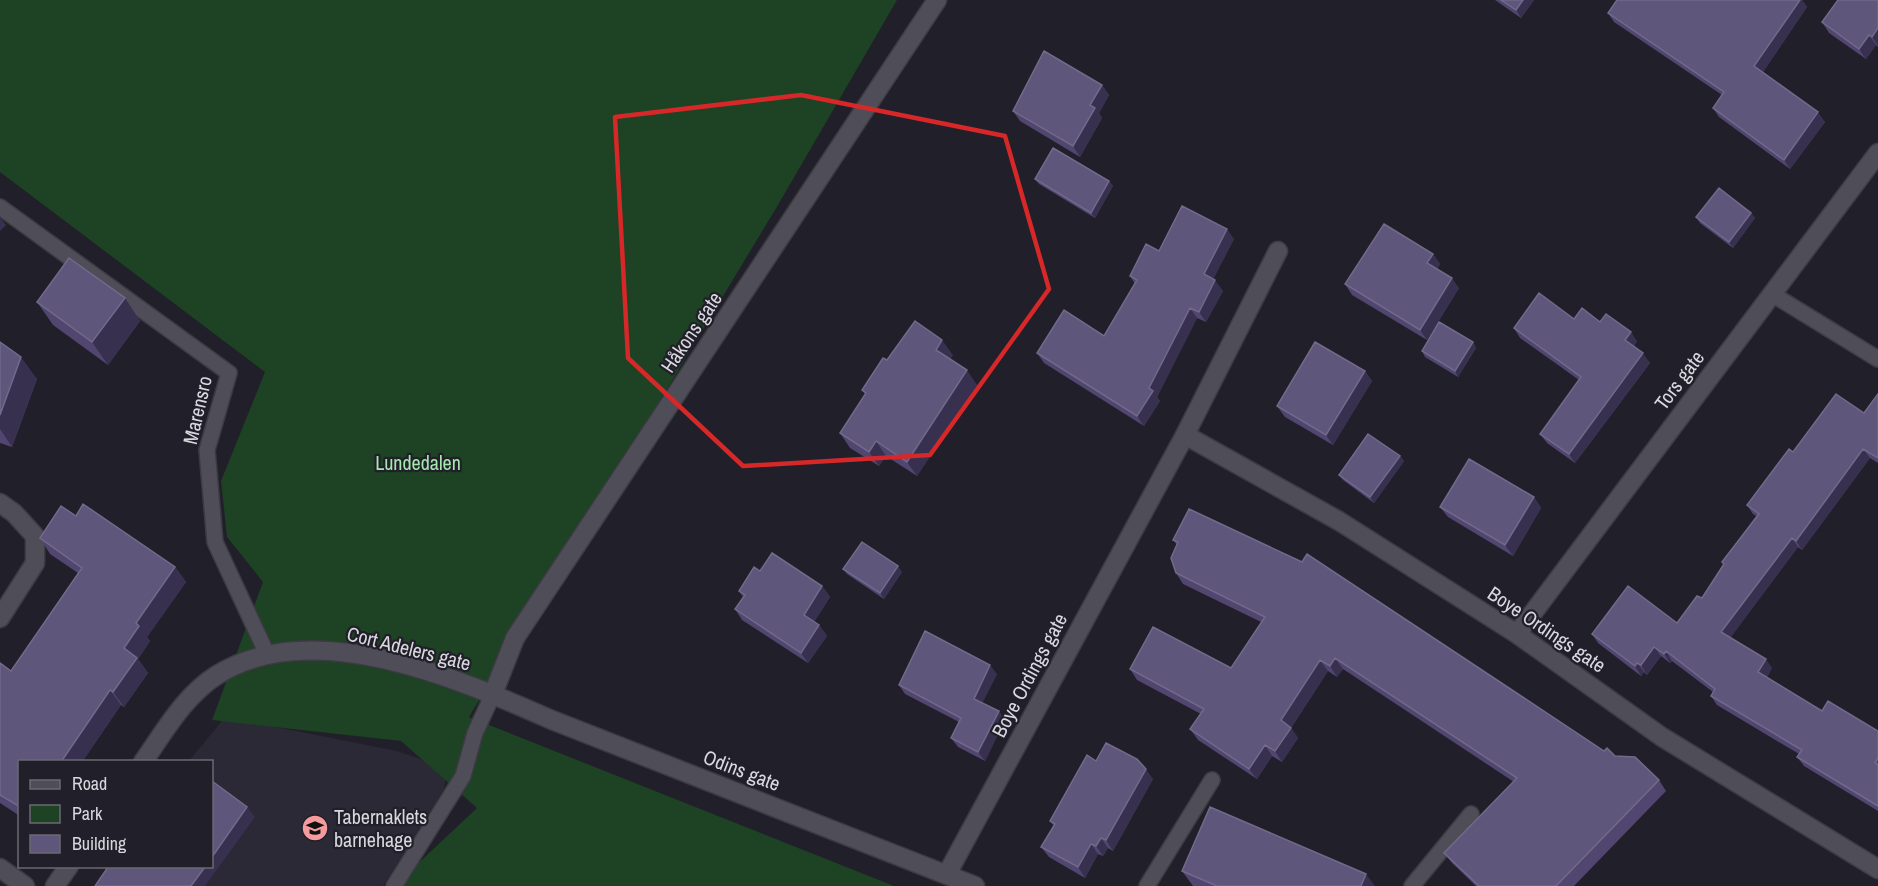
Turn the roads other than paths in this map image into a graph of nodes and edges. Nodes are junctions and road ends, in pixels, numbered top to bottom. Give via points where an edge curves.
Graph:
1 (937, 0) edge
2 (1878, 153) edge
3 (0, 207) edge
4 (1278, 250) dead end
5 (1772, 294) junction
6 (1878, 359) edge
7 (1185, 435) junction
8 (0, 503) edge
9 (0, 618) edge
10 (1517, 634) junction
11 (267, 654) junction
12 (493, 694) junction
13 (144, 760) edge
14 (1212, 780) dead end
15 (1471, 814) dead end
16 (0, 868) edge
17 (68, 868) edge
18 (1878, 868) edge
19 (947, 874) junction
20 (25, 886) edge
21 (55, 886) edge
22 (394, 886) edge
23 (975, 886) edge
24 (1148, 886) edge
25 (1412, 886) edge

1 - 12 street, Håkons gate via 515,638
2 - 5 street, Tors gate
3 - 11 lane, Marensro via 229,373 207,450 215,542
4 - 7 street, Boye Ordings gate
5 - 6 lane
5 - 10 street, Tors gate
7 - 10 street, Boye Ordings gate via 1339,521
7 - 19 street, Boye Ordings gate
8 - 9 street via 34,536 35,563
10 - 18 street, Boye Ordings gate via 1662,737
11 - 12 street, Cort Adelers gate via 345,652 429,672
11 - 13 street, Cort Adelers gate via 216,675 183,705
12 - 19 street, Odins gate via 563,725
12 - 22 lane via 475,733 463,776
14 - 24 lane
15 - 25 lane
16 - 20 street
17 - 21 street
19 - 23 street, Odins gate

